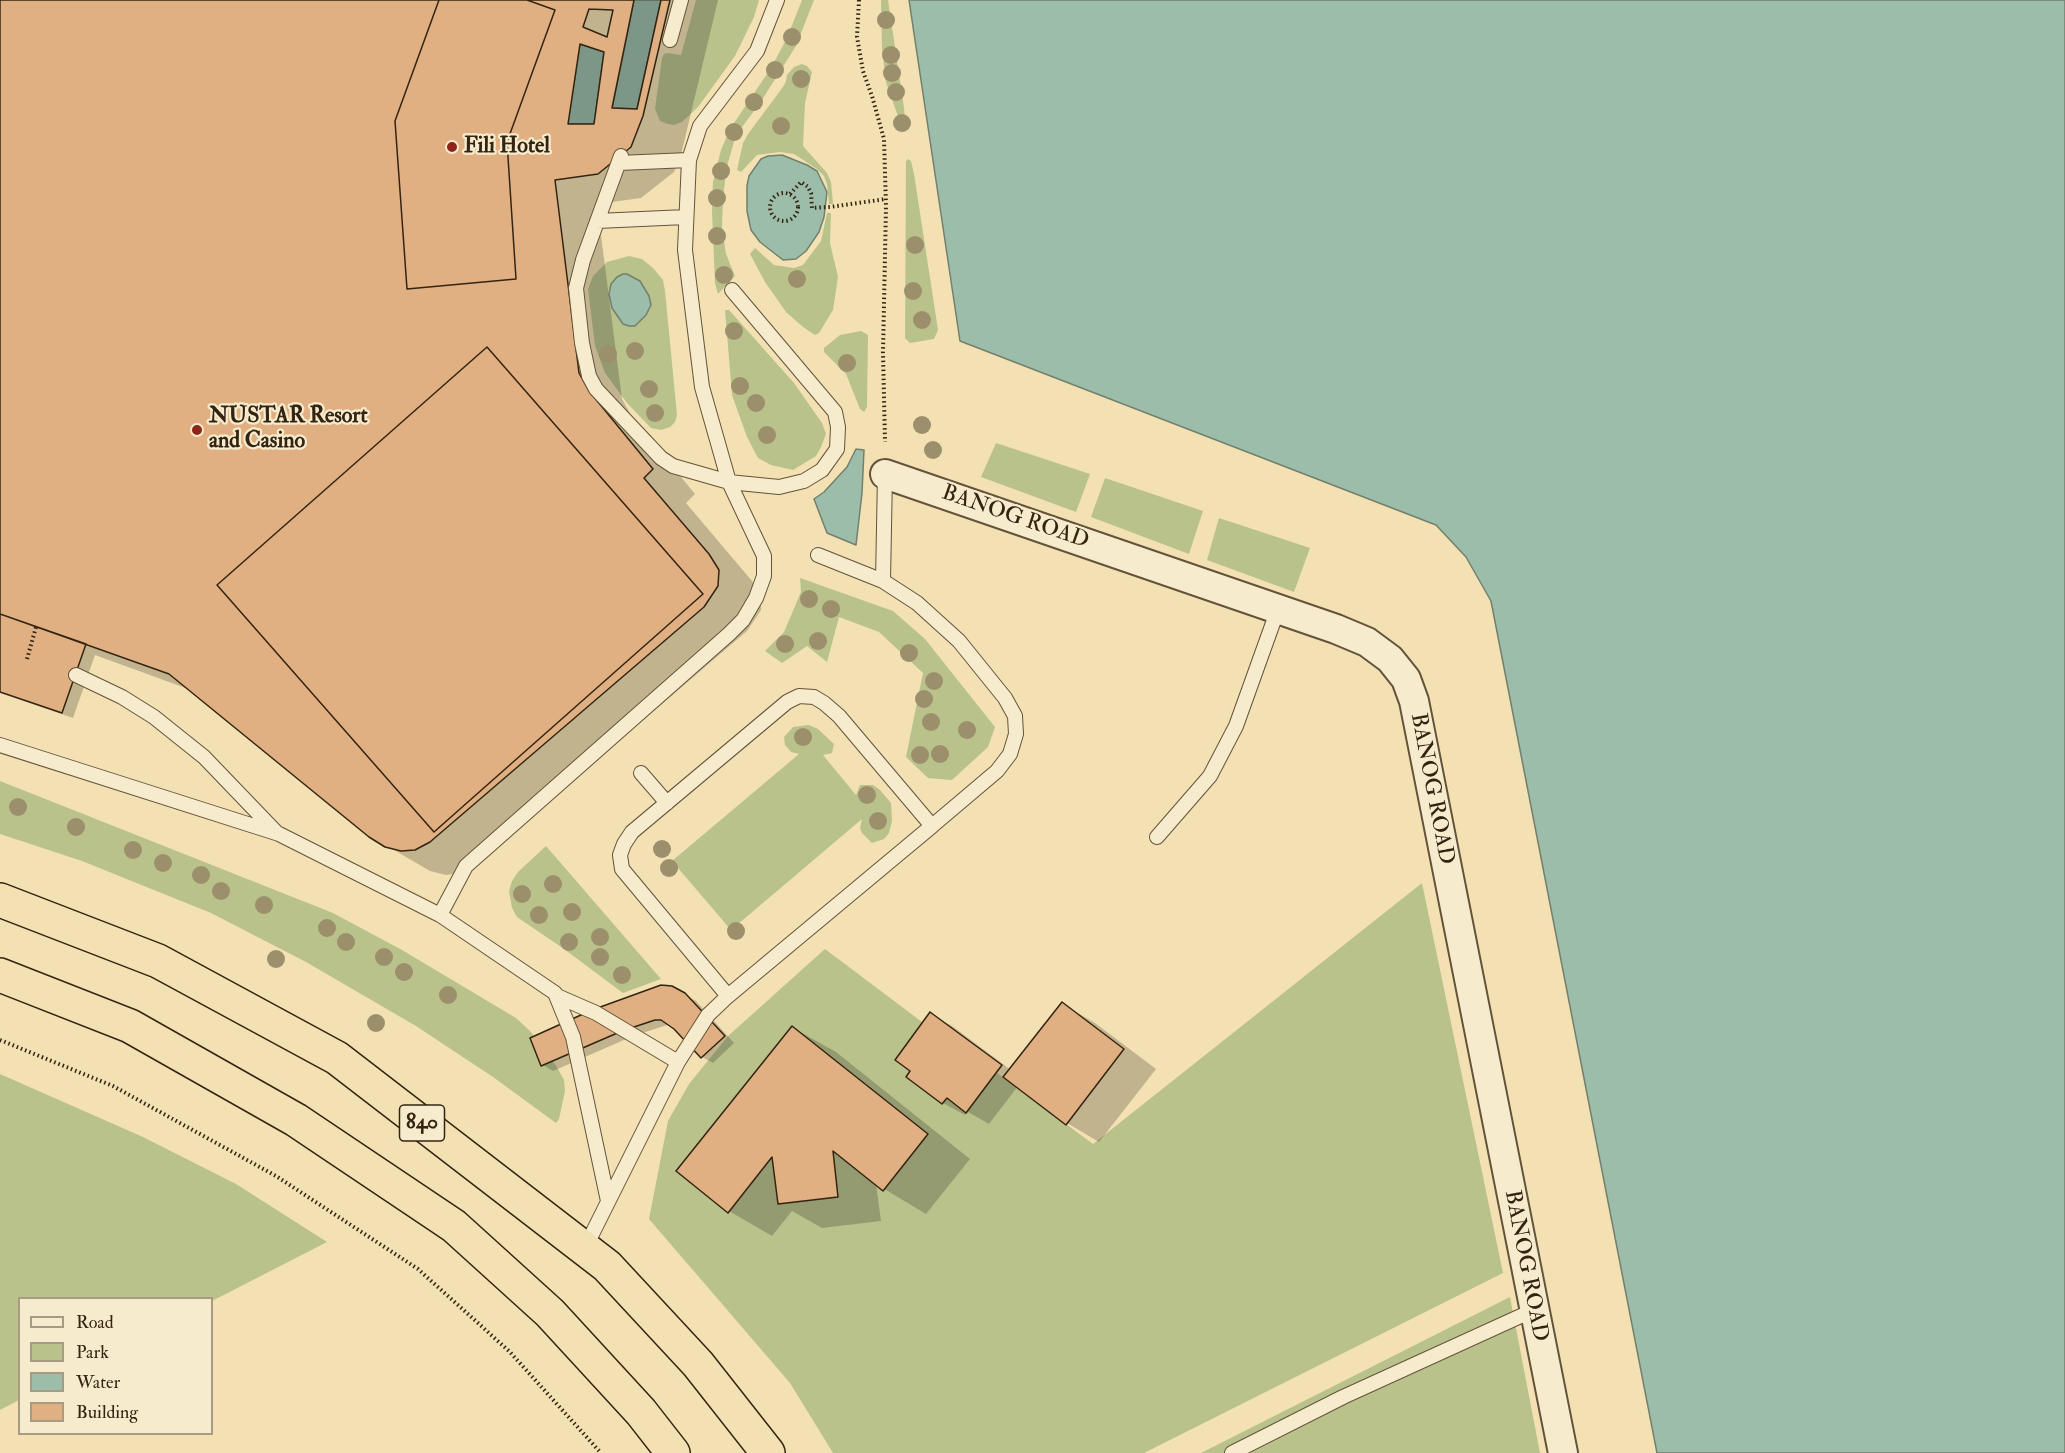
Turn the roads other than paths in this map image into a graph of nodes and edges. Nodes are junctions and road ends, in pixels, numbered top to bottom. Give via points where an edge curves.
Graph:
1 (681, 0) edge
2 (777, 0) edge
3 (670, 40) dead end
4 (689, 160) junction
5 (686, 217) junction
6 (597, 221) junction
7 (732, 290) dead end
8 (885, 474) joint
9 (729, 482) junction
10 (818, 555) dead end
11 (883, 581) junction
12 (1278, 609) junction
13 (76, 675) dead end
14 (0, 745) edge
15 (641, 773) dead end
16 (668, 803) junction
17 (932, 826) junction
18 (279, 834) junction
19 (1157, 837) dead end
20 (0, 900) edge
21 (440, 915) junction
22 (0, 975) edge
23 (557, 996) junction
24 (728, 996) junction
25 (678, 1062) junction
26 (608, 1201) junction
27 (585, 1248) junction
28 (1534, 1310) junction
29 (673, 1453) edge
30 (768, 1453) edge
31 (1232, 1453) edge
32 (1563, 1453) edge

1 - 3 lane
2 - 4 lane via 757,51 700,126
4 - 5 lane
4 - 6 lane via 620,159
5 - 6 lane
5 - 9 lane via 685,250 702,387
6 - 9 lane via 576,288 589,376 596,389 661,458 673,466
7 - 9 lane via 835,412 838,427 837,449 822,470 804,481 780,487
8 - 11 lane
8 - 12 street, BANOG ROAD
9 - 21 lane via 764,556 764,576 743,620 466,866
10 - 11 lane
11 - 17 lane via 917,603 959,641 1015,716 1016,734 1010,754 997,771
12 - 19 lane via 1236,726 1210,777
12 - 28 street, BANOG ROAD via 1367,642 1390,658 1414,700
13 - 18 lane via 154,717 204,757
14 - 18 lane
15 - 16 lane
16 - 17 lane via 787,702 799,696 814,697 839,716
16 - 24 lane via 632,832 620,855 622,869
17 - 24 lane
18 - 21 lane
20 - 27 highway, 840 via 158,961 337,1058
21 - 23 lane
22 - 29 highway via 130,1026 296,1120 454,1226 550,1313 641,1412
23 - 25 lane via 596,1012
23 - 26 lane via 573,1037
24 - 25 lane via 708,1015
25 - 26 lane
26 - 27 lane
27 - 30 highway, 840 via 607,1266 698,1364
28 - 31 lane via 1343,1397
28 - 32 street, BANOG ROAD

